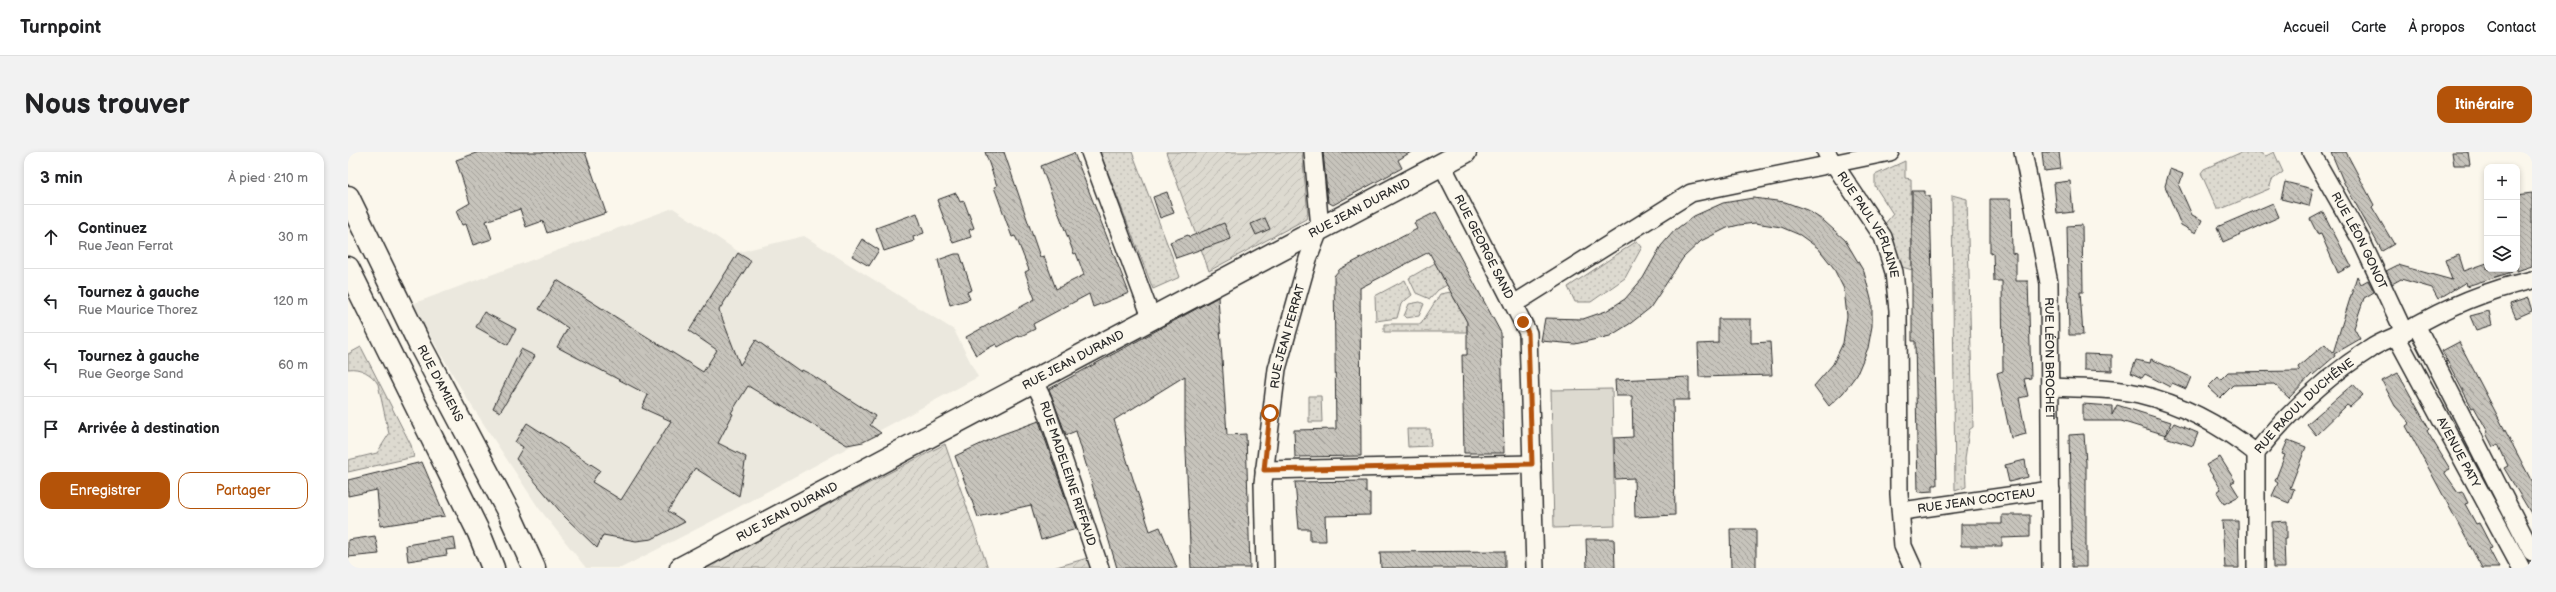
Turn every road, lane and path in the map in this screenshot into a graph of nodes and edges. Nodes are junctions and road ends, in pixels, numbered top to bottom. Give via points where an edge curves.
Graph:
1 (1090, 152) edge
2 (1313, 152) edge
3 (1465, 152) edge
4 (1890, 152) edge
5 (2023, 152) edge
6 (2311, 152) edge
7 (1830, 158) edge
8 (1442, 165) junction
9 (348, 197) edge
10 (1320, 228) junction
11 (348, 268) edge
12 (2532, 280) edge
13 (1514, 304) junction
14 (1151, 317) junction
15 (2405, 331) junction
16 (1034, 380) junction
17 (2050, 387) junction
18 (2256, 453) junction
19 (1532, 464) junction
20 (1264, 470) junction
21 (2051, 490) junction
22 (1902, 510) junction
23 (2532, 552) edge
24 (493, 568) edge
25 (534, 568) edge
26 (681, 568) edge
27 (1100, 568) edge
28 (1265, 568) edge
29 (1535, 568) edge
30 (1913, 568) edge
31 (2051, 568) edge
32 (2256, 568) edge
33 (2521, 568) edge

1 - 14 street
2 - 10 street
3 - 8 street, RUE JEAN DURAND
4 - 7 street
5 - 17 street, RUE LÉON BROCHET via 2049,283
6 - 15 street, RUE LÉON GONOT via 2361,240
7 - 13 street, RUE PAUL VERLAINE via 1691,192
7 - 22 street, RUE PAUL VERLAINE via 1882,237 1894,272 1898,310 1899,494
8 - 10 street, RUE JEAN DURAND
8 - 13 street, RUE GEORGE SAND
9 - 25 street, RUE D'AMIENS via 420,345 510,513
10 - 14 street, RUE JEAN DURAND
10 - 20 street, RUE JEAN FERRAT via 1308,259 1277,369
11 - 24 street via 480,533
12 - 15 street, RUE RAOUL DUCHÊNE via 2508,285 2442,311
13 - 19 street, RUE GEORGE SAND via 1528,333
14 - 16 street, RUE JEAN DURAND
15 - 18 street, RUE RAOUL DUCHÊNE via 2372,348 2338,371 2271,434
15 - 23 street, AVENUE PATY
15 - 33 street, AVENUE PATY
16 - 26 street, RUE JEAN DURAND
16 - 27 street, RUE MADELEINE RIFFAUD
17 - 18 street, RUE RAOUL DUCHÊNE via 2104,389 2139,394 2188,411 2234,435
17 - 21 street, RUE LÉON BROCHET
18 - 32 street
19 - 20 street
19 - 29 street, RUE GEORGE SAND
20 - 28 street, RUE JEAN FERRAT
21 - 22 street, RUE JEAN COCTEAU
21 - 31 street, RUE LÉON BROCHET
22 - 30 street, RUE PAUL VERLAINE via 1903,546

